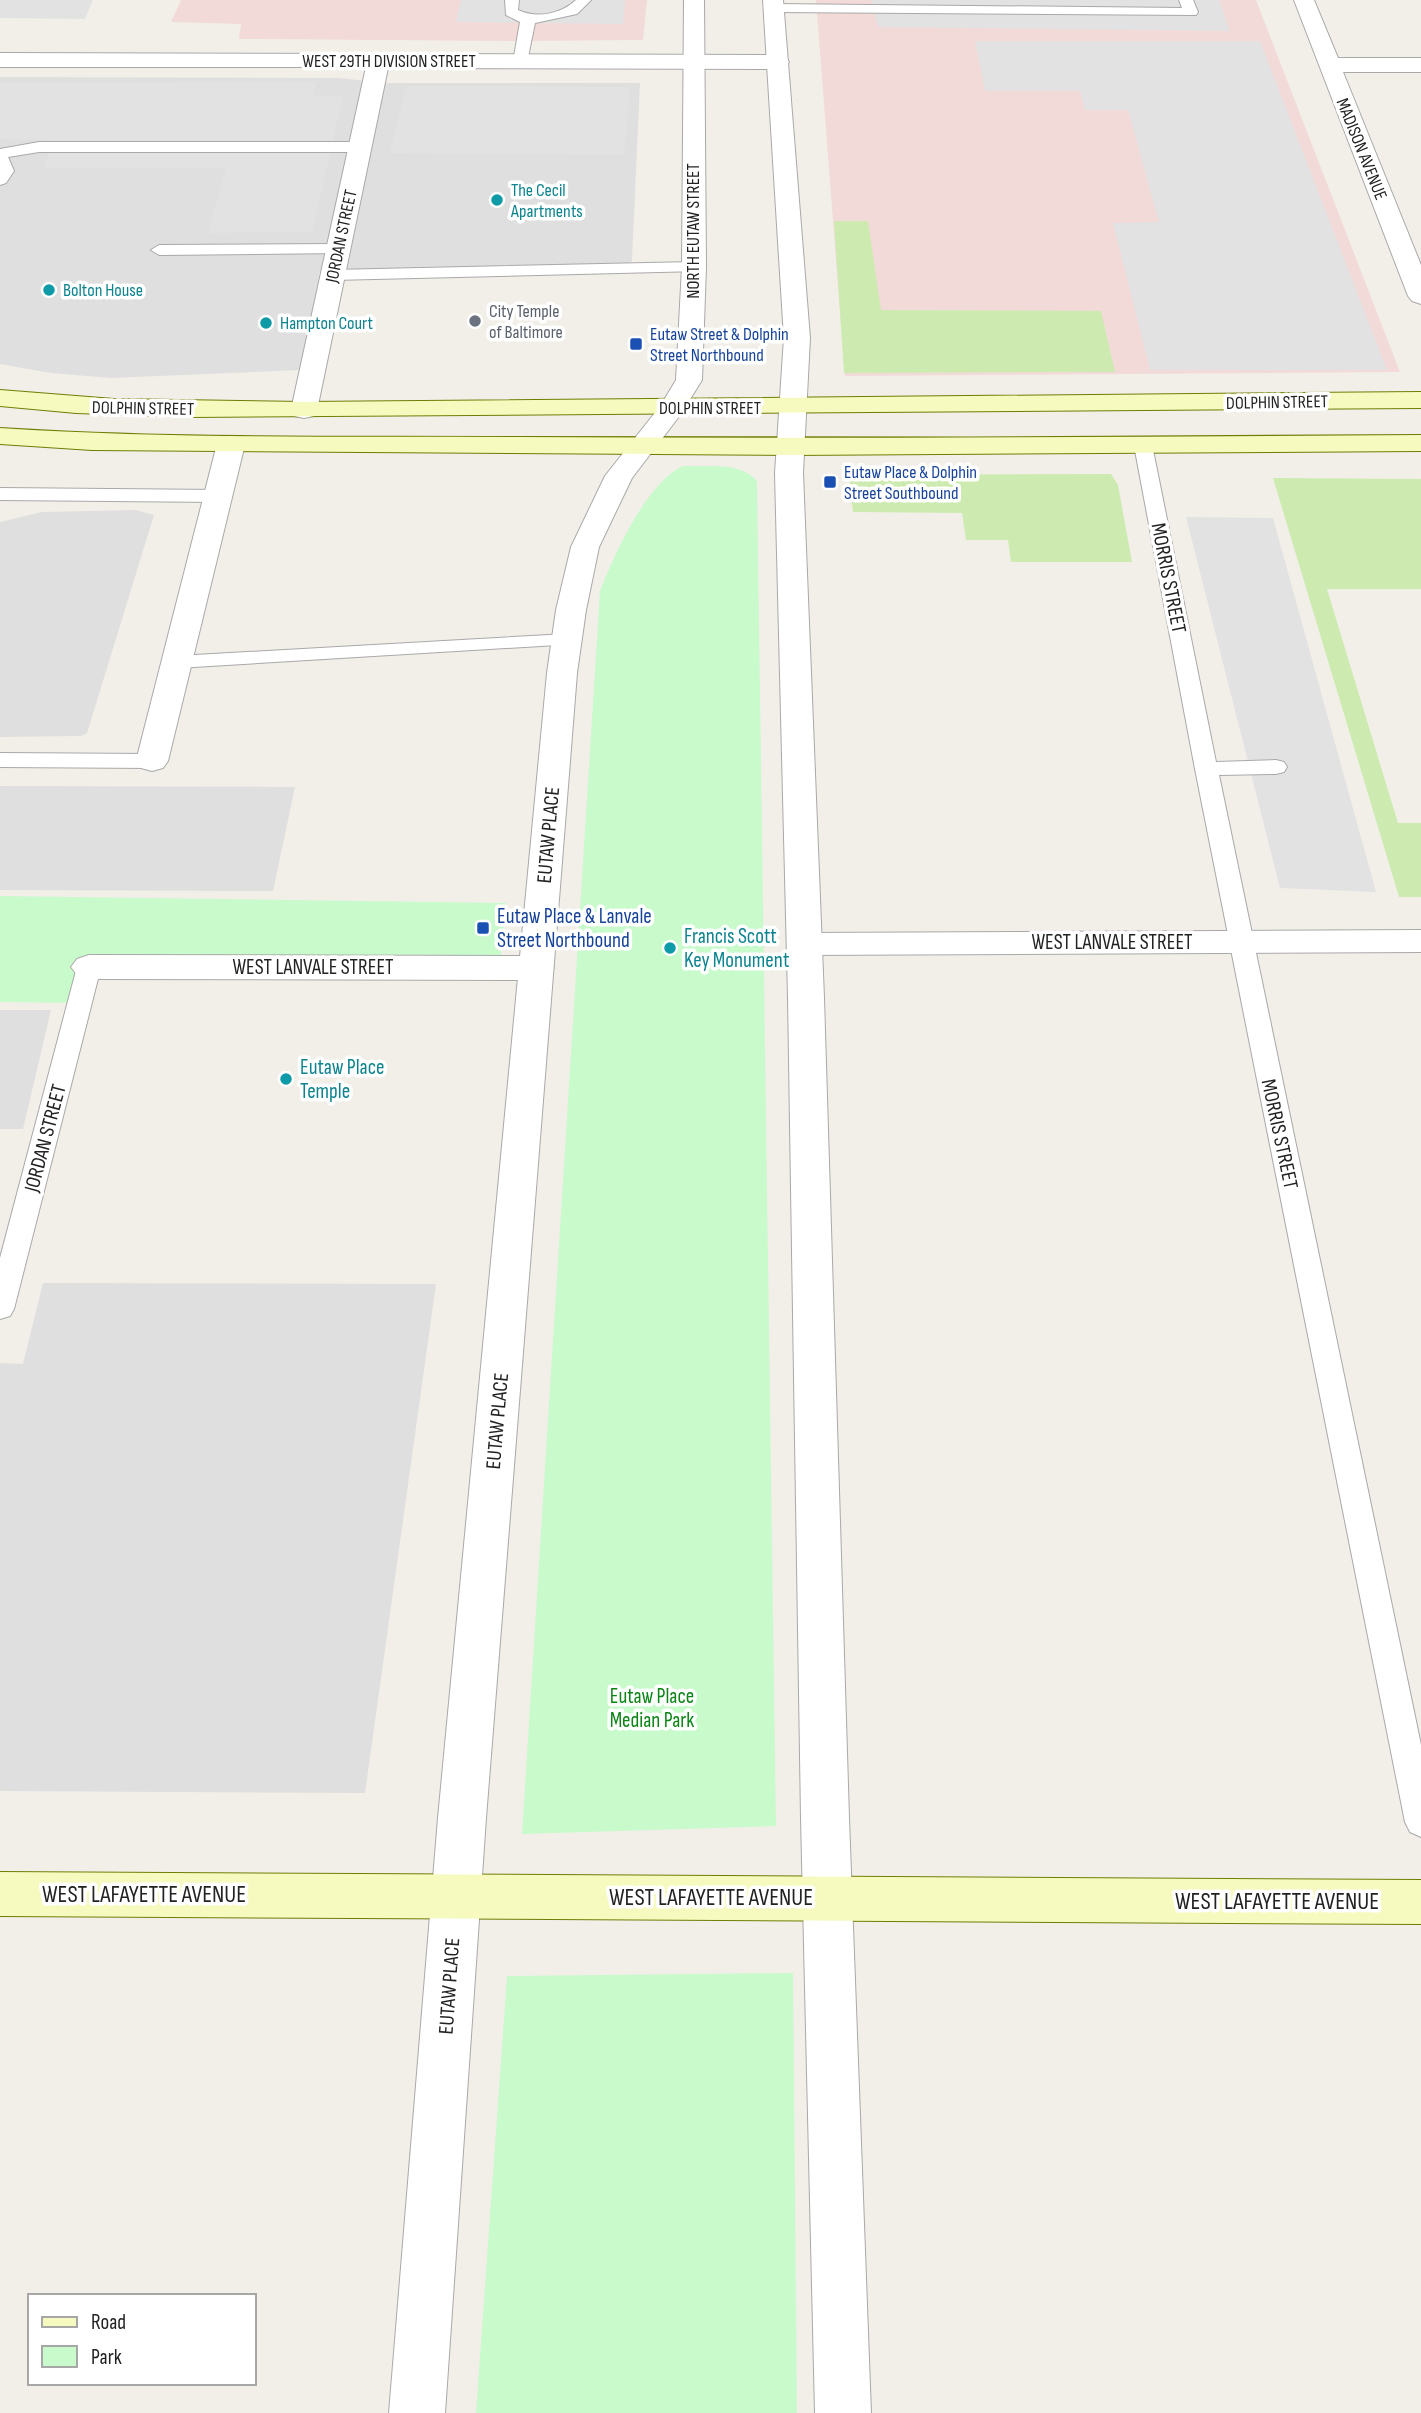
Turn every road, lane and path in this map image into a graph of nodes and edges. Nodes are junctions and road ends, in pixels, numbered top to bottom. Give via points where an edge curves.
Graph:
1 (512, 0) edge
2 (584, 0) edge
3 (694, 0) edge
4 (1186, 0) edge
5 (1304, 0) edge
6 (774, 4) edge
7 (893, 6) edge
8 (989, 6) edge
9 (1087, 6) edge
10 (528, 20) junction
11 (0, 60) edge
12 (378, 61) junction
13 (520, 62) junction
14 (693, 62) junction
15 (778, 62) junction
16 (1328, 65) junction
17 (1421, 65) edge
18 (360, 147) junction
19 (0, 156) edge
20 (0, 180) edge
21 (338, 248) junction
22 (159, 250) dead end
23 (694, 267) junction
24 (332, 275) junction
25 (1421, 296) edge
26 (0, 398) edge
27 (1421, 400) edge
28 (672, 408) junction
29 (304, 410) junction
30 (791, 427) junction
31 (0, 436) edge
32 (1421, 443) edge
33 (231, 444) junction
34 (640, 445) junction
35 (1143, 445) junction
36 (0, 494) edge
37 (220, 496) junction
38 (567, 640) junction
39 (177, 662) junction
40 (0, 760) edge
41 (152, 761) joint
42 (1276, 767) dead end
43 (1206, 769) junction
44 (1421, 941) edge
45 (1241, 942) junction
46 (804, 944) junction
47 (89, 967) joint
48 (536, 968) junction
49 (0, 1308) edge
50 (1421, 1822) edge
51 (0, 1894) edge
52 (456, 1896) junction
53 (827, 1898) junction
54 (1421, 1902) edge
55 (417, 2413) edge
56 (843, 2413) edge

1 - 10 lane via 511,12
2 - 10 lane via 572,11
3 - 14 street, NORTH EUTAW STREET
4 - 9 lane via 1191,12
5 - 16 street, MADISON AVENUE
6 - 7 lane
6 - 15 street
7 - 8 lane
8 - 9 lane
10 - 13 lane
11 - 12 street, WEST 29TH DIVISION STREET
12 - 13 street, WEST 29TH DIVISION STREET
12 - 18 street, JORDAN STREET
13 - 14 street, WEST 29TH DIVISION STREET
14 - 15 street, WEST 29TH DIVISION STREET
14 - 23 street, NORTH EUTAW STREET
15 - 30 street via 797,338
16 - 17 street
16 - 25 street, MADISON AVENUE
18 - 19 lane via 39,147
18 - 21 street, JORDAN STREET
19 - 20 lane via 6,171
21 - 22 lane
21 - 24 street, JORDAN STREET
23 - 24 lane
23 - 28 street, NORTH EUTAW STREET via 690,380
24 - 29 street, JORDAN STREET
26 - 29 main road, DOLPHIN STREET via 122,409
27 - 30 main road, DOLPHIN STREET
28 - 29 main road, DOLPHIN STREET
28 - 30 main road, DOLPHIN STREET
28 - 34 street, NORTH EUTAW STREET
30 - 34 main road, DOLPHIN STREET
30 - 35 main road, DOLPHIN STREET
30 - 46 street
31 - 33 main road, DOLPHIN STREET
32 - 35 main road, DOLPHIN STREET
33 - 34 main road, DOLPHIN STREET
33 - 37 street
34 - 38 street, EUTAW PLACE via 608,495 585,547
35 - 43 lane, MORRIS STREET
36 - 37 lane
37 - 39 street
38 - 39 lane
38 - 48 street, EUTAW PLACE
39 - 41 street
40 - 41 lane
42 - 43 lane
43 - 45 lane, MORRIS STREET
44 - 45 street, WEST LANVALE STREET
45 - 46 street, WEST LANVALE STREET
45 - 50 lane, MORRIS STREET
46 - 53 street
47 - 48 street, WEST LANVALE STREET
47 - 49 lane, JORDAN STREET
48 - 52 street, EUTAW PLACE
51 - 52 main road, WEST LAFAYETTE AVENUE
52 - 53 main road, WEST LAFAYETTE AVENUE
52 - 55 street, EUTAW PLACE
53 - 54 main road, WEST LAFAYETTE AVENUE
53 - 56 street

